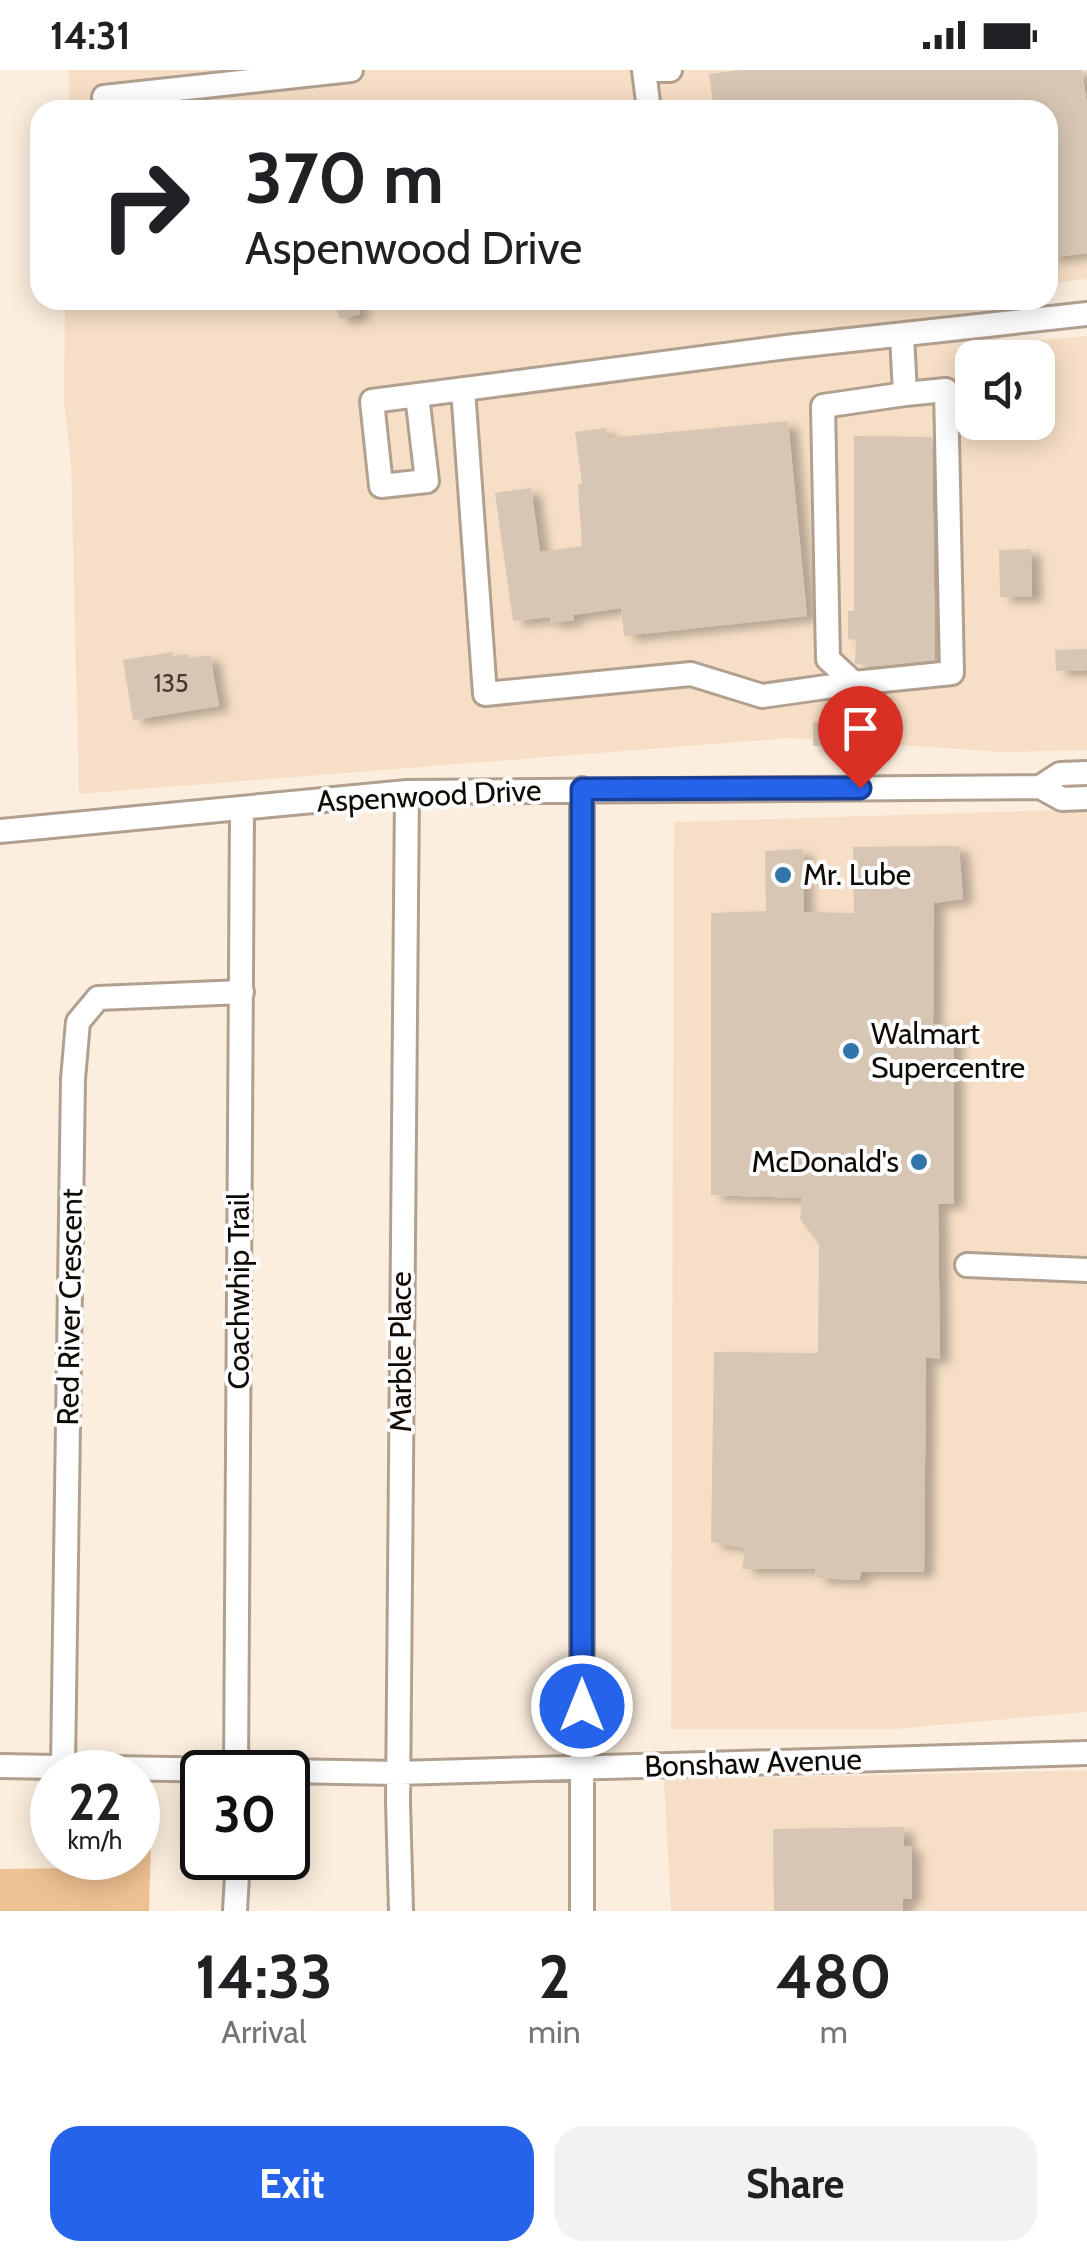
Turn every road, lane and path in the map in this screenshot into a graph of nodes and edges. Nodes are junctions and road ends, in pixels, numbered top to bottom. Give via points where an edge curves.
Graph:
1 (352, 70) edge
2 (670, 70) edge
3 (104, 97) dead end
4 (210, 98) edge
5 (648, 100) edge
6 (1087, 314) edge
7 (902, 335) junction
8 (462, 390) junction
9 (905, 394) junction
10 (417, 396) dead end
11 (854, 683) junction
12 (1087, 773) edge
13 (1040, 788) junction
14 (582, 789) junction
15 (407, 792) junction
16 (1087, 798) edge
17 (242, 810) junction
18 (0, 831) edge
19 (242, 992) junction
20 (966, 1266) dead end
21 (1087, 1270) edge
22 (63, 1750) edge
23 (236, 1750) edge
24 (1087, 1753) edge
25 (0, 1766) edge
26 (30, 1767) edge
27 (582, 1768) junction
28 (310, 1772) edge
29 (398, 1773) junction
30 (237, 1880) edge
31 (236, 1911) edge
32 (401, 1911) edge
33 (582, 1911) edge

1 - 4 street
2 - 5 street via 644,70
3 - 4 street
6 - 7 street
7 - 8 street
7 - 9 street
8 - 10 street
8 - 11 street via 485,694 692,674 762,696
9 - 11 street via 823,406 828,659
9 - 11 street via 946,390 952,673
12 - 13 street, Aspenwood Drive via 1060,774
13 - 14 street, Aspenwood Drive
13 - 16 street, Aspenwood Drive via 1062,800
14 - 15 street, Aspenwood Drive
14 - 27 street
15 - 17 street, Aspenwood Drive
15 - 29 street, Marble Place
17 - 18 street, Aspenwood Drive
17 - 19 street, Coachwhip Trail
19 - 22 street, Red River Crescent via 98,998 78,1022
19 - 23 street, Coachwhip Trail
20 - 21 street
24 - 27 street, Bonshaw Avenue
25 - 26 street, Bonshaw Avenue
27 - 29 street, Bonshaw Avenue
27 - 33 street
28 - 29 street, Bonshaw Avenue
29 - 32 street, Marble Place
30 - 31 street

